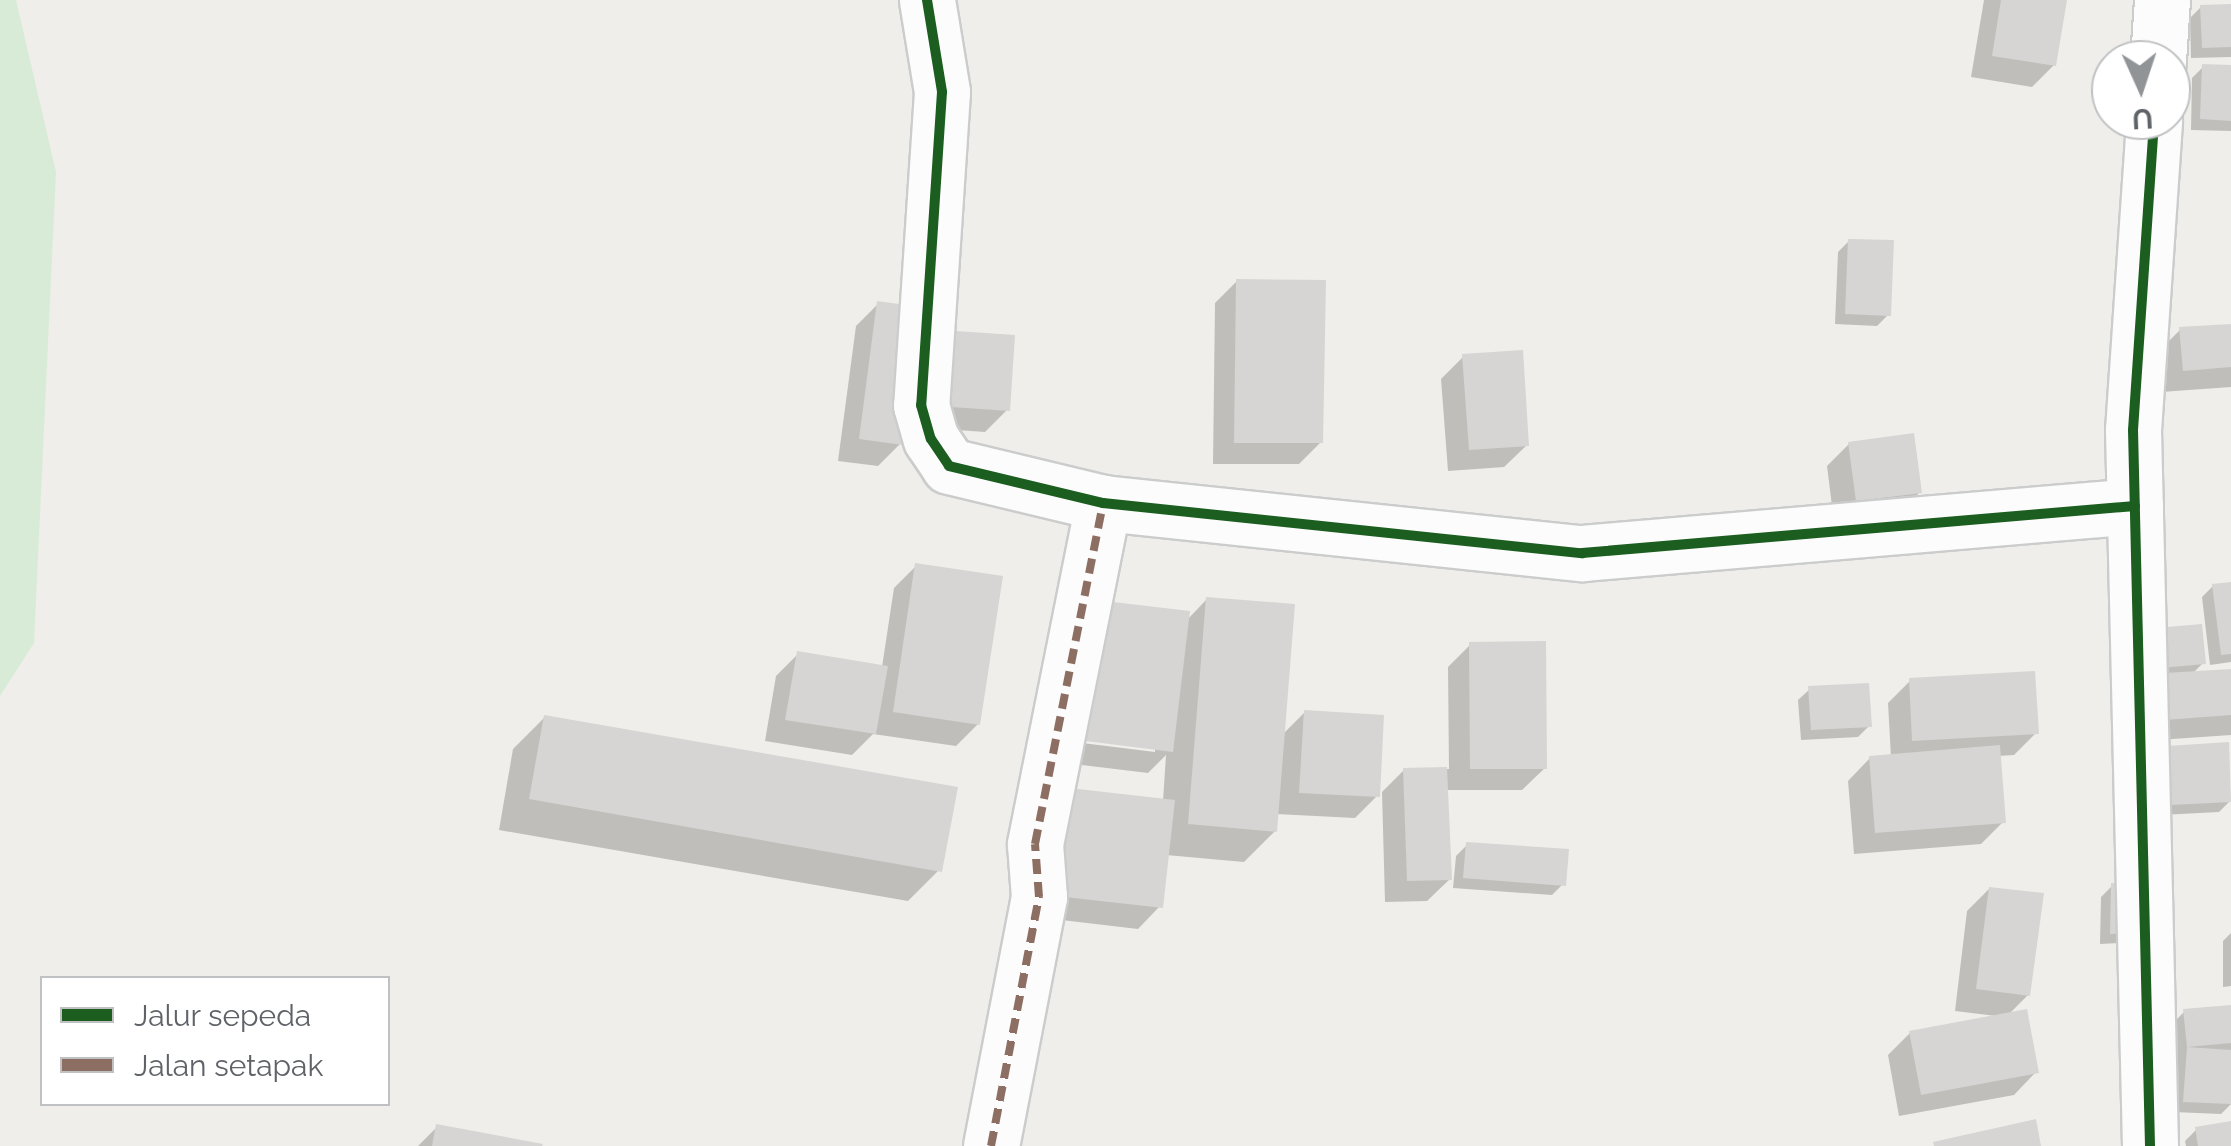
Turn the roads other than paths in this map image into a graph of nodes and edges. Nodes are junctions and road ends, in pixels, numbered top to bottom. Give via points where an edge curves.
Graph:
1 (927, 0) edge
2 (2162, 0) edge
3 (2159, 40) edge
4 (2153, 140) edge
5 (1103, 503) junction
6 (2136, 506) junction
7 (991, 1146) edge
8 (2150, 1146) edge

1 - 5 street via 942,92 921,405 930,439 950,466
2 - 3 street
4 - 6 street via 2133,430
5 - 6 street via 1582,553
5 - 7 street via 1035,844 1039,897
6 - 8 street

